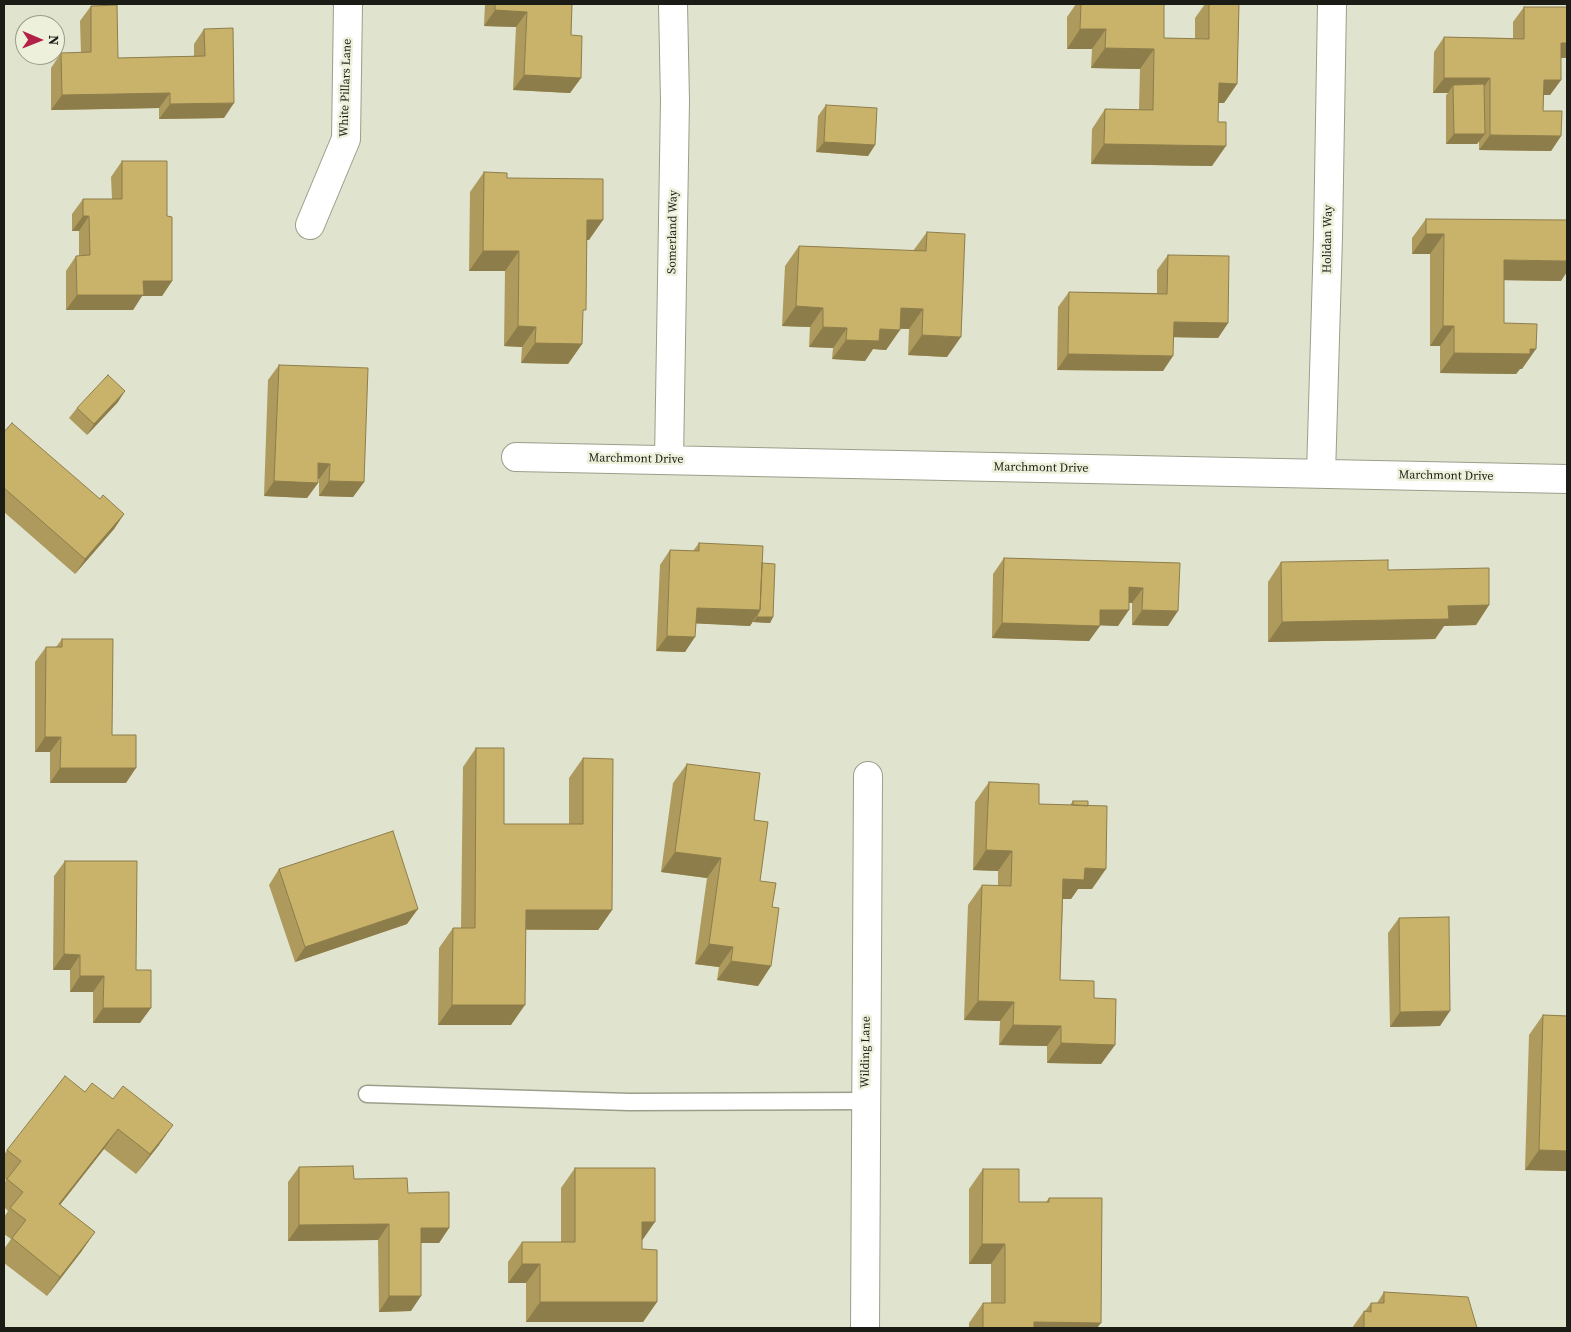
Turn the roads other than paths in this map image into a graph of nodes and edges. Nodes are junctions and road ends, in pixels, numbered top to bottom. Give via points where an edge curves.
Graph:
1 (348, 4) edge
2 (672, 4) edge
3 (1332, 4) edge
4 (310, 225) dead end
5 (516, 457) dead end
6 (669, 460) junction
7 (1321, 474) junction
8 (1567, 479) edge
9 (868, 776) dead end
10 (367, 1094) dead end
11 (865, 1100) junction
12 (865, 1328) edge

1 - 4 street, White Pillars Lane via 346,139
2 - 6 street, Somerland Way via 675,101
3 - 7 street, Holidan Way
5 - 6 street, Marchmont Drive
6 - 7 street, Marchmont Drive
7 - 8 street, Marchmont Drive
9 - 11 street, Wilding Lane
10 - 11 lane via 629,1102
11 - 12 street, Wilding Lane

